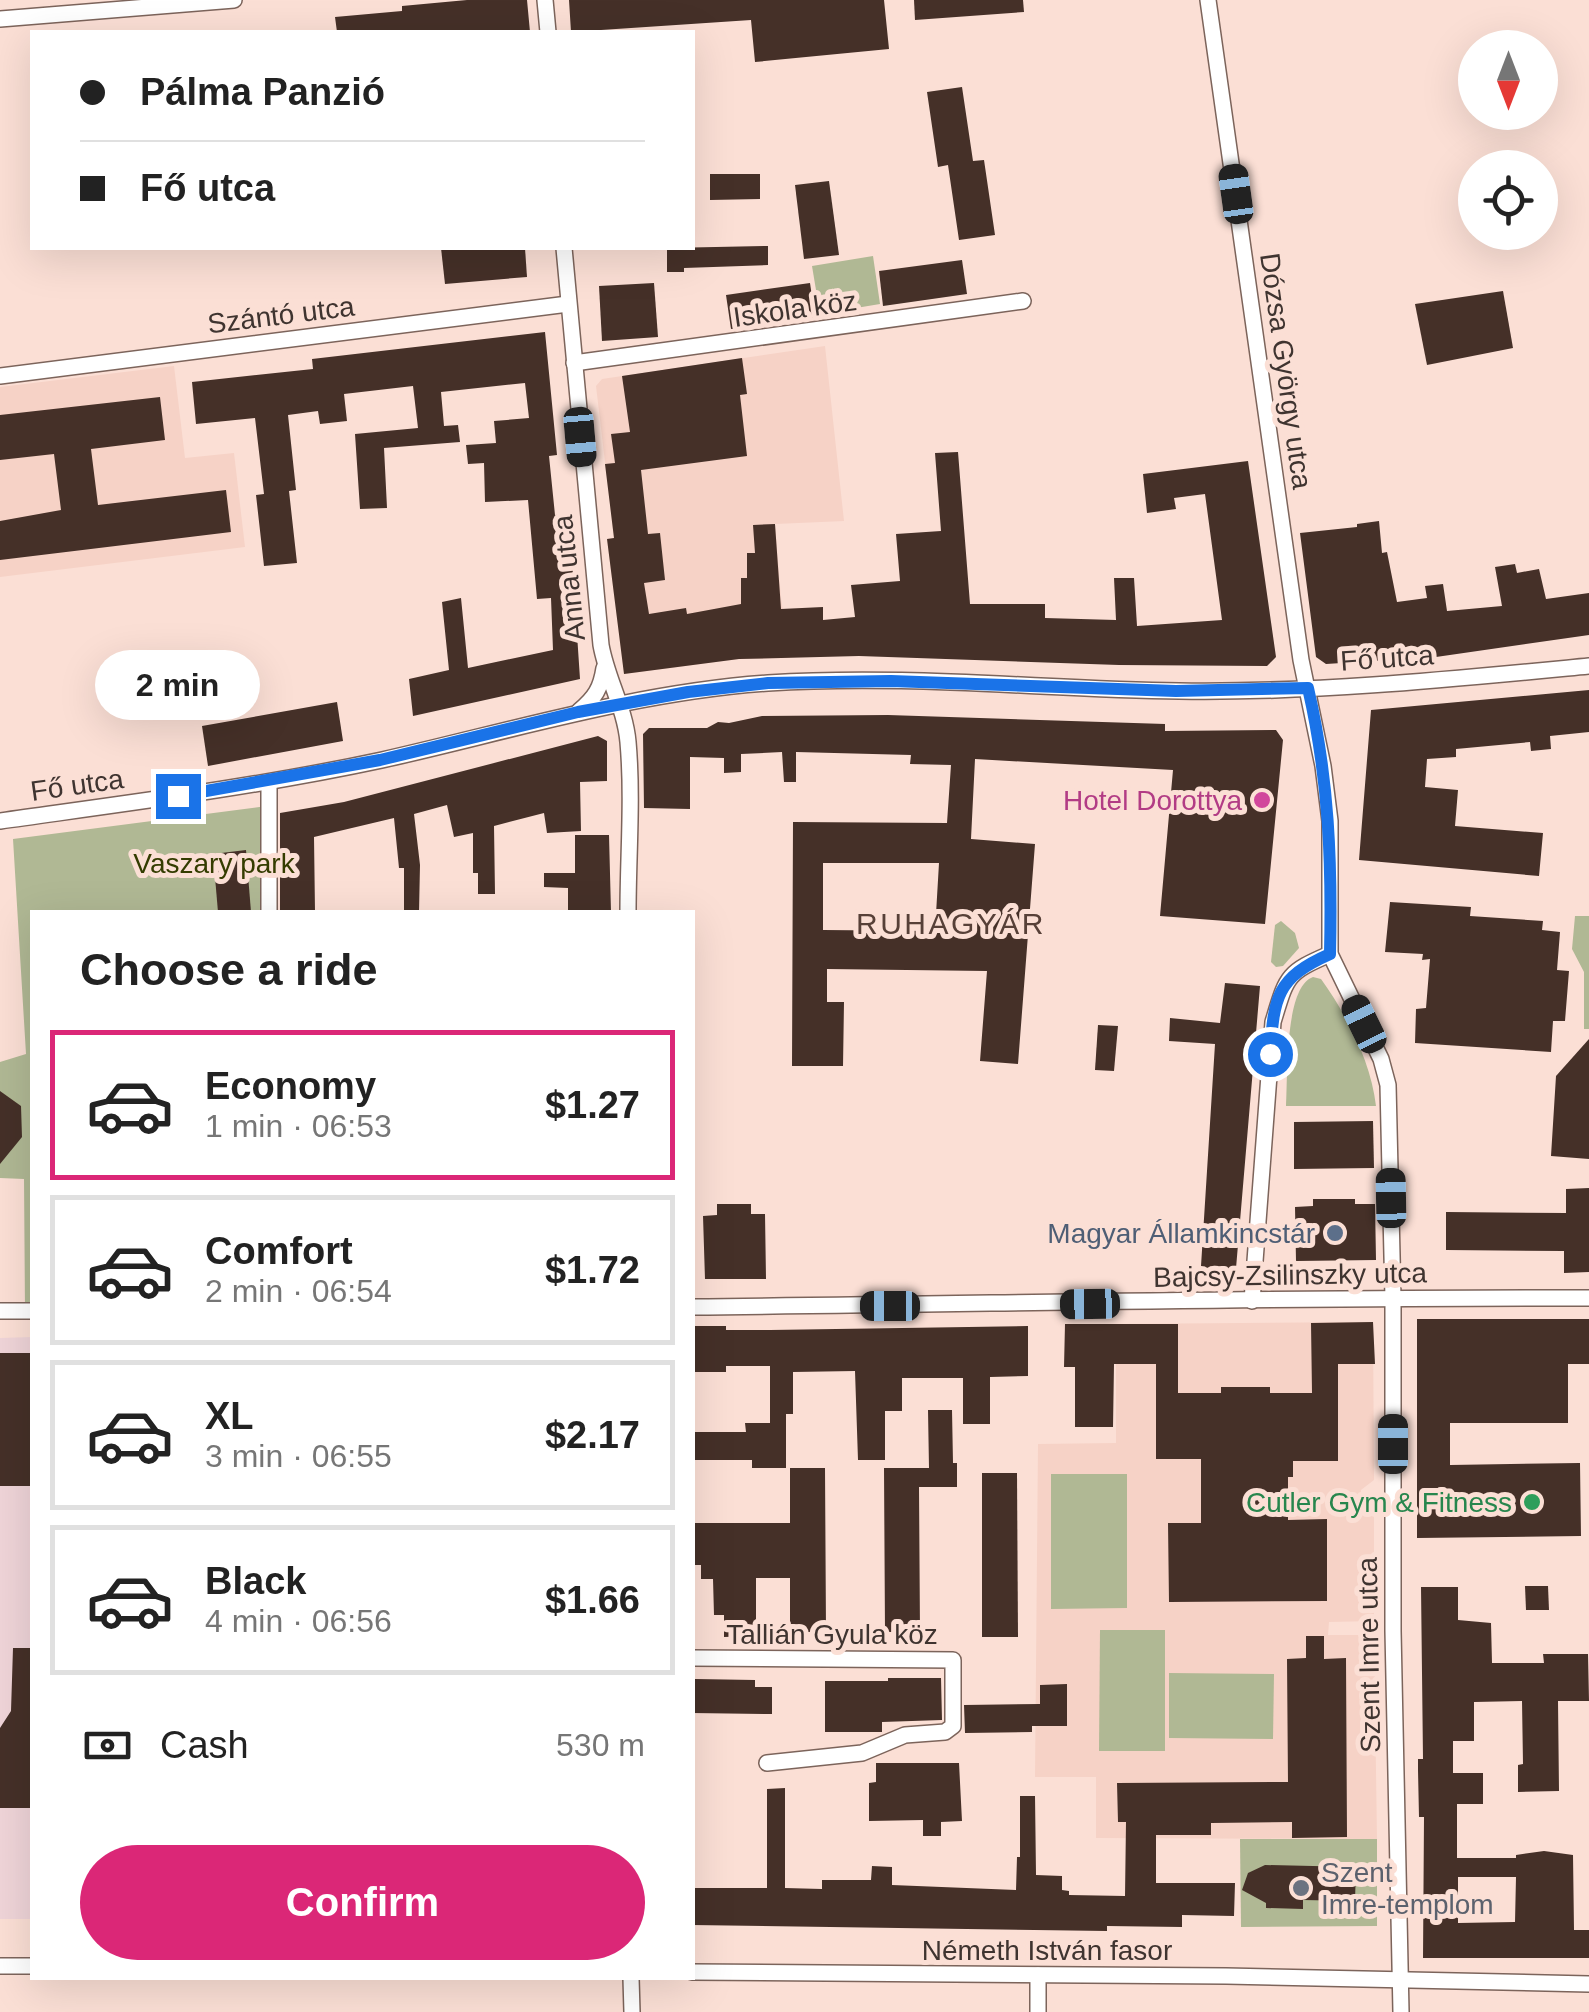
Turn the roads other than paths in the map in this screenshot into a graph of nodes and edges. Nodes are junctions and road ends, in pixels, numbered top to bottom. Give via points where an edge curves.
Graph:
1 (234, 0) edge
2 (545, 0) edge
3 (1208, 0) edge
4 (76, 6) edge
5 (0, 19) edge
6 (548, 30) edge
7 (564, 250) edge
8 (1022, 301) dead end
9 (568, 304) junction
10 (574, 363) junction
11 (0, 376) edge
12 (604, 664) junction
13 (1589, 666) edge
14 (1308, 688) junction
15 (621, 706) junction
16 (578, 712) junction
17 (268, 782) junction
18 (0, 821) edge
19 (269, 910) edge
20 (628, 910) edge
21 (1330, 954) junction
22 (1393, 1298) junction
23 (1589, 1298) edge
24 (1252, 1300) junction
25 (695, 1307) edge
26 (30, 1311) edge
27 (0, 1312) edge
28 (695, 1658) edge
29 (768, 1763) dead end
30 (0, 1966) edge
31 (30, 1966) edge
32 (695, 1972) edge
33 (1038, 1975) junction
34 (632, 1980) edge
35 (1401, 1980) junction
36 (1589, 1984) edge
37 (632, 2012) edge
38 (1038, 2012) edge
39 (1401, 2012) edge

1 - 4 street
2 - 6 street
3 - 14 street, Dózsa György utca
4 - 5 street
7 - 9 street, Anna utca
8 - 10 street, Iskola köz
9 - 10 street, Anna utca
9 - 11 street, Szántó utca
10 - 12 street, Anna utca
12 - 15 street, Anna utca
12 - 16 street, Anna utca via 602,684
13 - 14 street, Fő utca
14 - 15 street, Fő utca via 768,683
14 - 21 street, Dózsa György utca via 1330,821
15 - 16 street, Fő utca
15 - 20 street, Anna utca via 628,742
16 - 17 street, Fő utca
17 - 18 street, Fő utca
17 - 19 street
21 - 22 street, Szent Imre utca via 1388,1084
21 - 24 street via 1286,979 1273,1022
22 - 23 street, Bajcsy-Zsilinszky utca
22 - 24 street, Bajcsy-Zsilinszky utca
22 - 35 street, Szent Imre utca
24 - 25 street, Bajcsy-Zsilinszky utca
26 - 27 street
28 - 29 street, Tallián Gyula köz via 952,1660 953,1726 945,1732 905,1735 862,1753
30 - 31 street
32 - 33 street, Németh István fasor
33 - 35 street, Németh István fasor
33 - 38 street
34 - 37 street
35 - 36 street, Németh István fasor
35 - 39 street, Szent Imre utca

